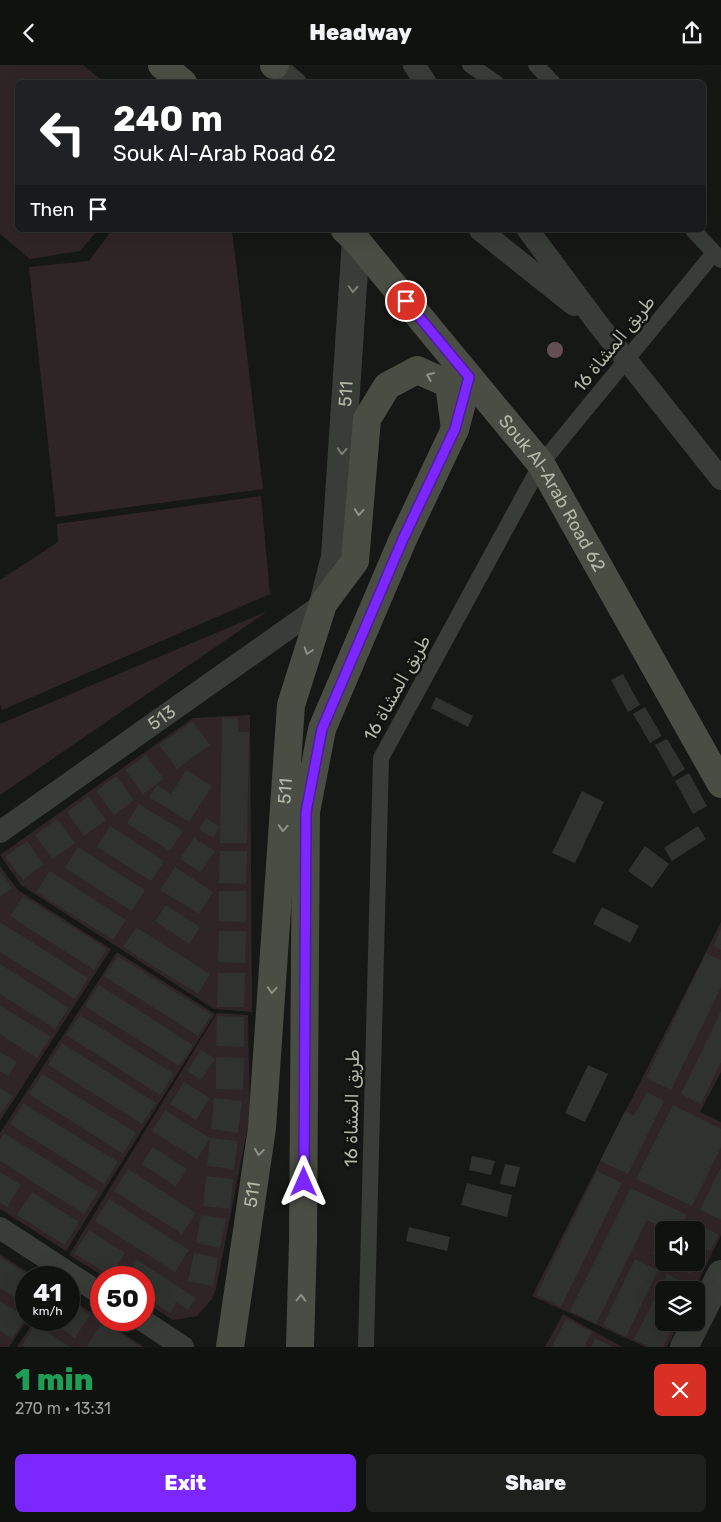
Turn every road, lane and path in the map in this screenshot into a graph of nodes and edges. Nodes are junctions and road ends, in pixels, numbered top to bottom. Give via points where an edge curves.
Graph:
1 (162, 65) edge
2 (275, 65) edge
3 (414, 65) edge
4 (470, 65) edge
5 (536, 65) edge
6 (180, 80) edge
7 (292, 80) edge
8 (424, 80) edge
9 (492, 80) edge
10 (550, 80) edge
11 (483, 232) edge
12 (529, 232) edge
13 (695, 232) edge
14 (350, 235) edge
15 (718, 256) edge
16 (598, 324) junction
17 (627, 361) junction
18 (469, 377) junction
19 (455, 429) junction
20 (541, 464) junction
21 (721, 479) edge
22 (323, 604) junction
23 (721, 784) edge
24 (0, 832) edge
25 (0, 1228) edge
26 (721, 1274) edge
27 (90, 1287) edge
28 (155, 1328) edge
29 (184, 1347) edge
30 (230, 1347) edge
31 (300, 1347) edge
32 (366, 1347) edge
33 (684, 1347) edge

1 - 6 main road
2 - 7 street
3 - 8 street
4 - 9 street
5 - 10 street
11 - 16 street
12 - 16 street
13 - 15 street
14 - 18 main road, Souk Al-Arab Road 62
14 -> 22 street, 511 via 335,557
15 - 17 street, طريق المشاة 16
16 - 17 street
17 - 20 street, طريق المشاة 16
17 - 21 street
18 - 19 main road, 511
18 - 20 main road, Souk Al-Arab Road 62
19 -> 22 main road via 449,384 417,370 387,386 367,419 355,561
31 -> 19 main road, 511 via 306,812 322,729 403,539
20 - 23 main road, Souk Al-Arab Road 62
20 - 32 street, طريق المشاة 16 via 381,758
22 - 24 street, 513
22 -> 30 main road, 511 via 291,705 262,1128
25 - 27 street
26 - 33 street
28 - 29 street

